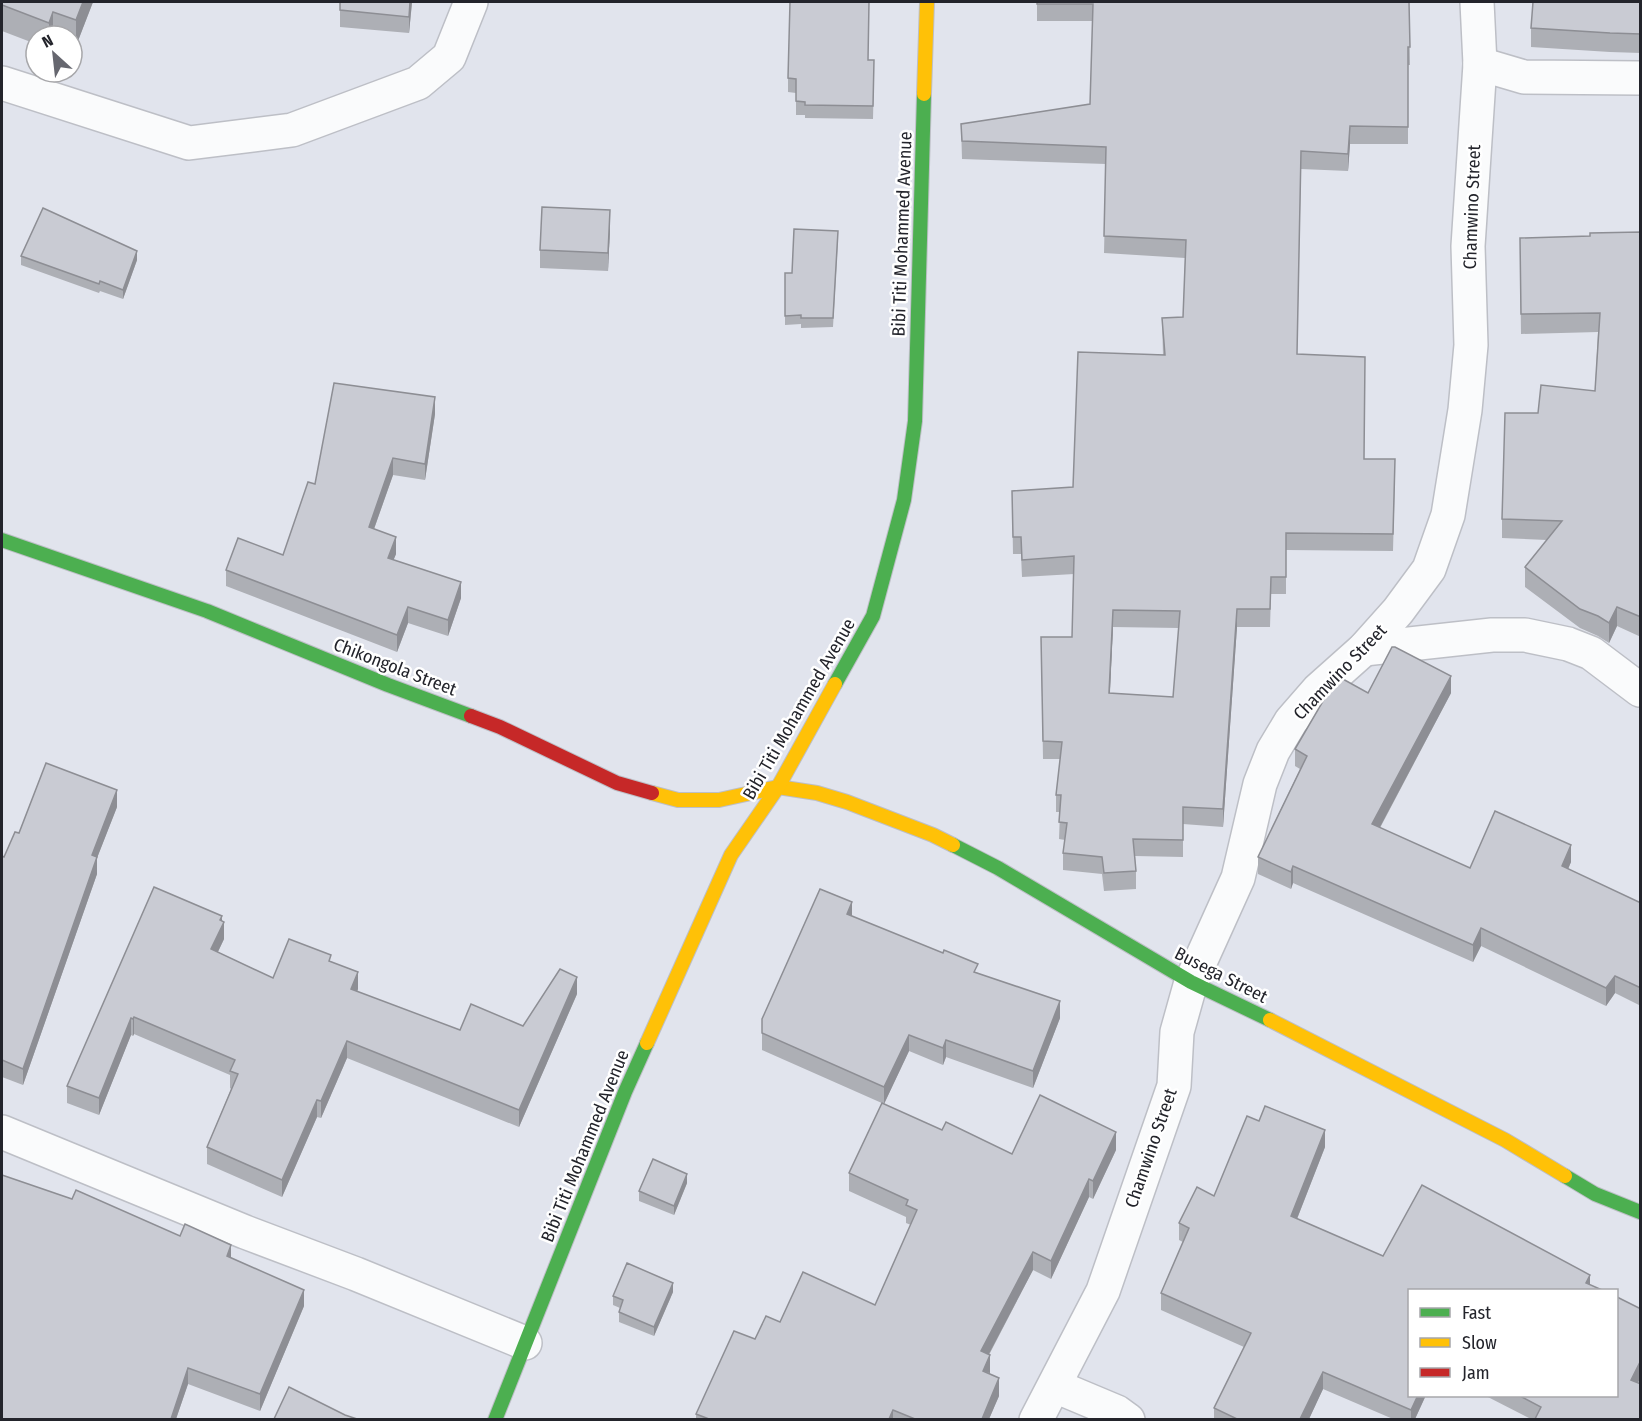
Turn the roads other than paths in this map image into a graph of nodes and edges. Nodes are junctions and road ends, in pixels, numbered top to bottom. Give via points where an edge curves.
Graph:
1 (471, 2) edge
2 (927, 2) edge
3 (1476, 2) edge
4 (1480, 64) junction
5 (1641, 78) edge
6 (2, 83) edge
7 (2, 540) edge
8 (1364, 649) junction
9 (1641, 690) edge
10 (778, 788) junction
11 (1191, 982) junction
12 (2, 1132) edge
13 (1641, 1212) edge
14 (525, 1343) junction
15 (1055, 1386) junction
16 (495, 1419) edge
17 (1036, 1419) edge
18 (1128, 1419) edge

1 - 6 street via 449,57 418,83 292,130 189,143
2 - 10 street, Bibi Titi Mohammed Avenue via 915,421 904,500 873,616
3 - 4 street, Chamwino Street
4 - 5 street via 1524,77
4 - 8 street, Chamwino Street via 1468,246 1471,345 1448,515 1429,569
7 - 10 street, Chikongola Street via 207,611 500,727 617,783 678,800 719,800
8 - 9 street via 1525,635 1591,653
8 - 11 street, Chamwino Street via 1318,690 1273,752 1260,784 1238,878
10 - 11 street, Busega Street via 847,802 933,836 998,868
10 - 14 street, Bibi Titi Mohammed Avenue via 731,855 626,1092
11 - 13 street, Busega Street via 1506,1140 1595,1194
11 - 15 street, Chamwino Street via 1177,1032 1174,1086 1163,1121 1103,1291
12 - 14 street
14 - 16 street, Bibi Titi Mohammed Avenue
15 - 17 street, Chamwino Street
15 - 18 street

